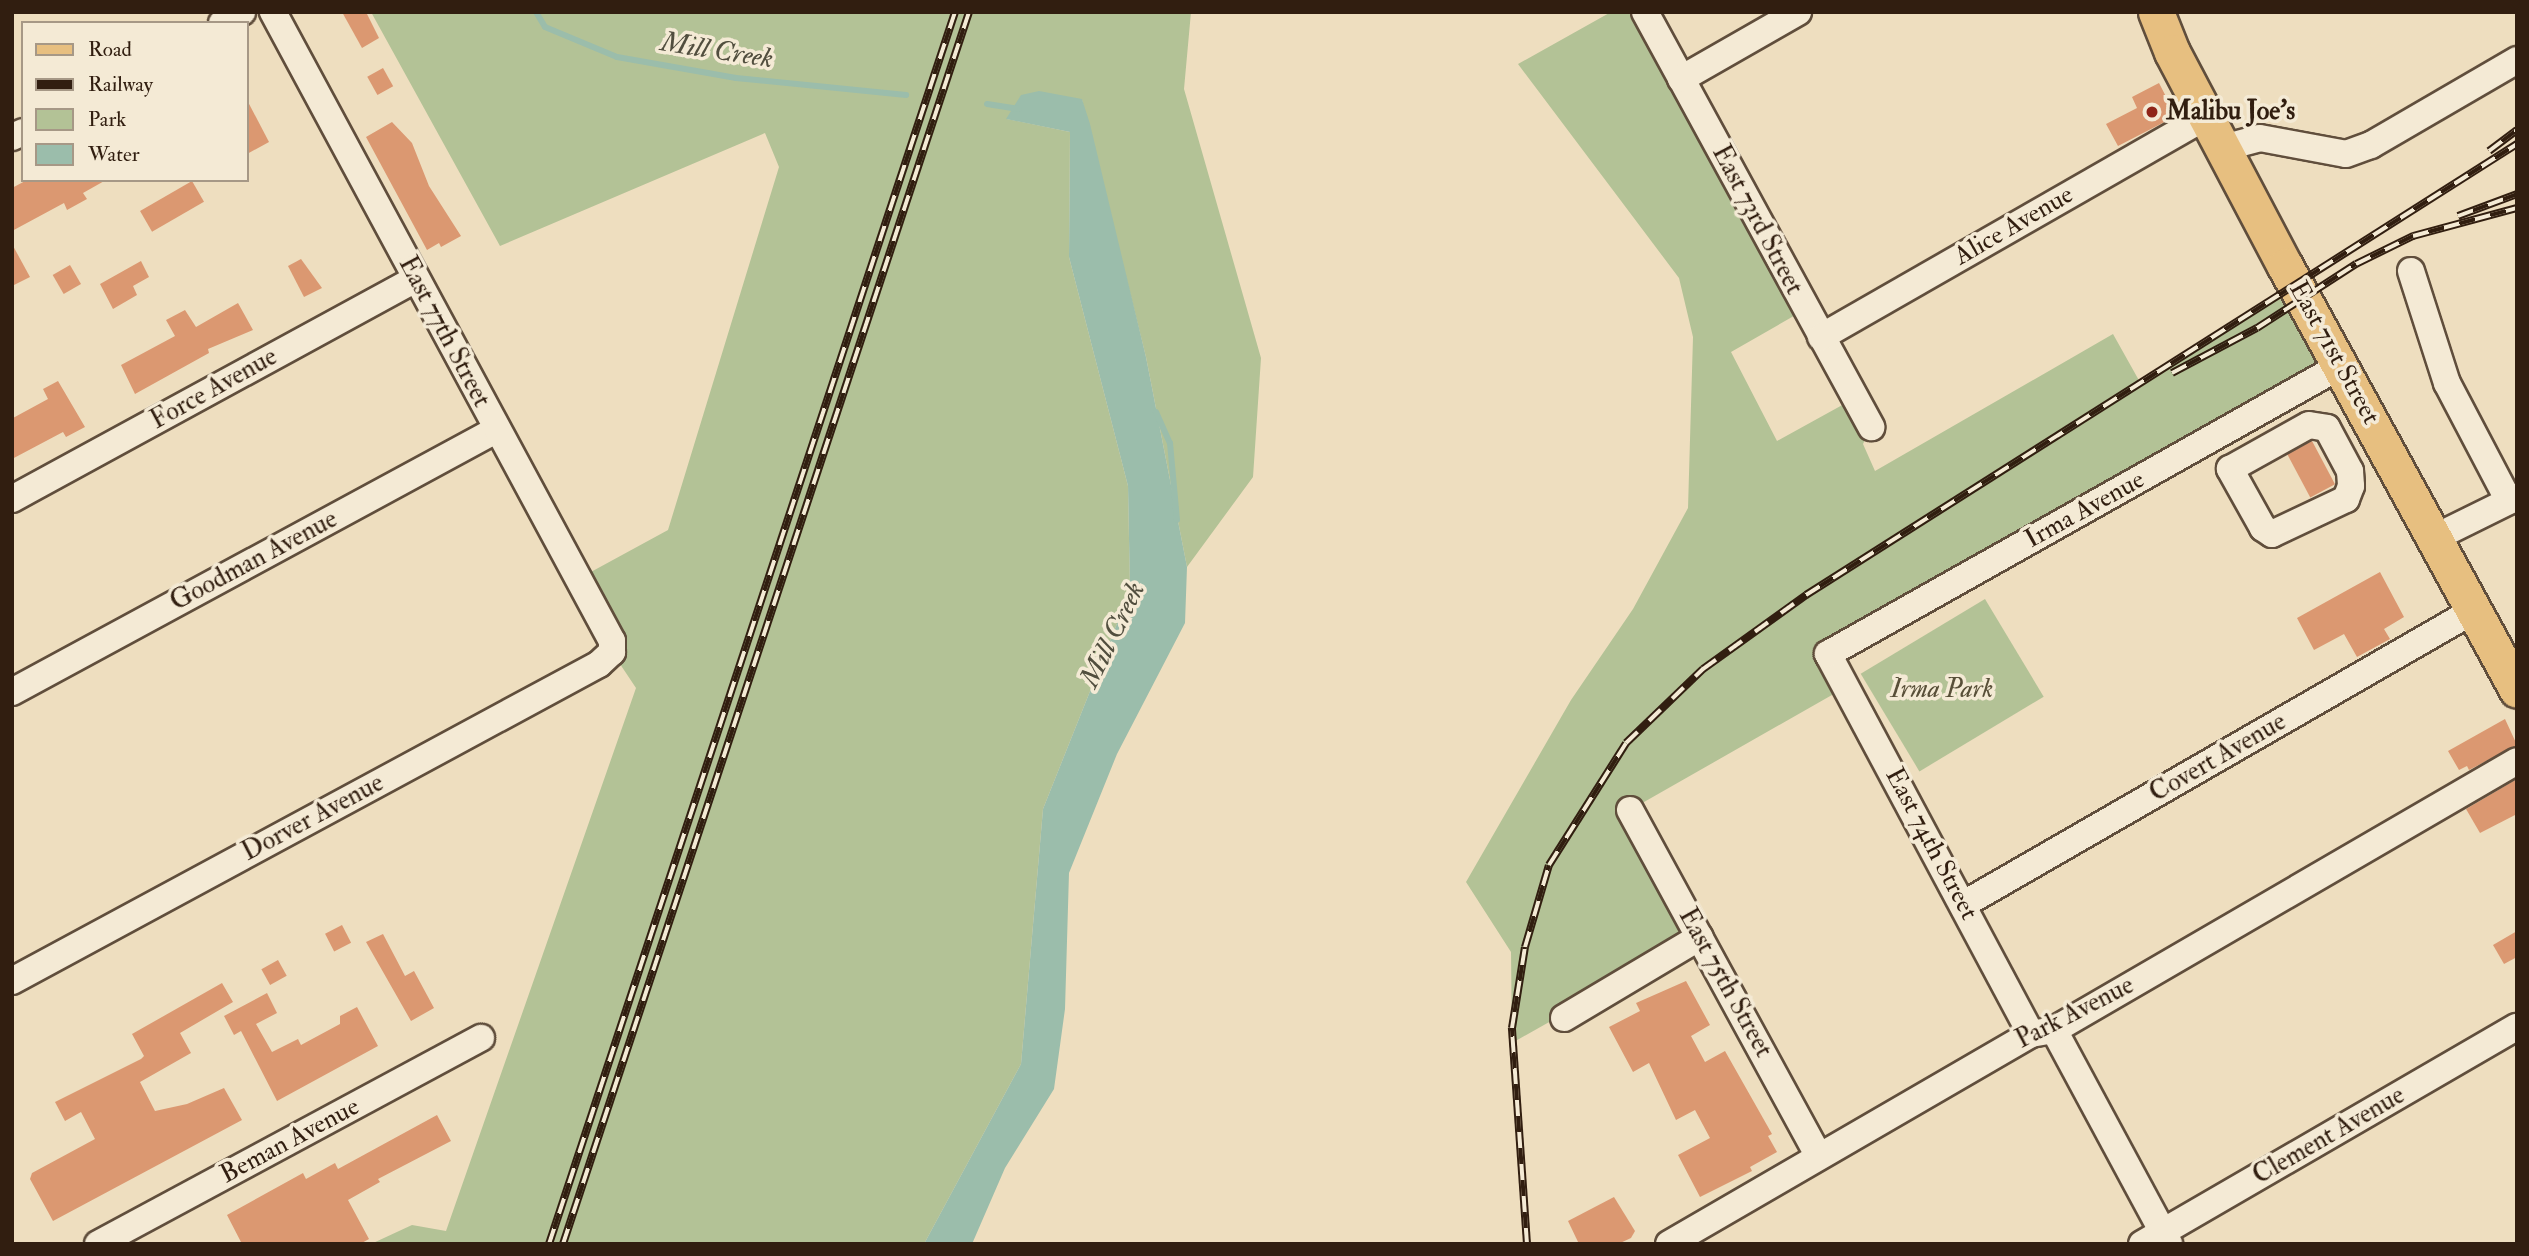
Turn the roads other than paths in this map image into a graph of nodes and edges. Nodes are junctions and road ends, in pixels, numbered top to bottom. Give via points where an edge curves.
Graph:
1 (242, 12) edge
2 (273, 12) edge
3 (1645, 12) edge
4 (1798, 12) edge
5 (2157, 13) edge
6 (226, 21) edge
7 (2517, 60) edge
8 (1681, 79) junction
9 (2207, 116) junction
10 (2223, 148) junction
11 (2411, 271) dead end
12 (416, 279) junction
13 (1821, 337) junction
14 (2342, 365) junction
15 (1871, 427) dead end
16 (496, 429) junction
17 (2205, 442) junction
18 (2388, 451) junction
19 (2230, 469) junction
20 (2350, 471) junction
21 (12, 499) edge
22 (2513, 499) edge
23 (2434, 538) junction
24 (2473, 611) junction
25 (612, 652) joint
26 (1828, 654) joint
27 (2513, 674) edge
28 (12, 692) edge
29 (2517, 761) edge
30 (1630, 810) dead end
31 (1964, 904) junction
32 (1700, 937) junction
33 (12, 981) edge
34 (1564, 1018) dead end
35 (2517, 1027) edge
36 (2042, 1032) junction
37 (481, 1038) dead end
38 (1819, 1156) junction
39 (2158, 1240) edge
40 (99, 1244) edge
41 (1669, 1244) edge

1 - 6 street
2 - 12 street, East 77th Street
3 - 8 street, East 73rd Street
4 - 8 street
5 - 9 main road, East 71st Street
7 - 10 street via 2371,145 2346,154 2260,138
8 - 13 street, East 73rd Street
9 - 10 main road, East 71st Street
9 - 13 street, Alice Avenue
10 - 14 main road, East 71st Street
11 - 22 street via 2447,383
12 - 16 street, East 77th Street
12 - 21 street, Force Avenue
13 - 15 street, East 73rd Street
14 - 17 street, Irma Avenue
14 - 18 main road, East 71st Street
16 - 25 street, East 77th Street via 611,641
16 - 28 street, Goodman Avenue
17 - 19 street via 2216,461
17 - 26 street, Irma Avenue
18 - 20 street
18 - 23 main road, East 71st Street
19 - 20 street via 2309,425 2319,425 2328,428
19 - 20 street via 2263,528 2272,534 2346,499
22 - 23 street
23 - 24 main road, East 71st Street
24 - 27 main road, East 71st Street
24 - 31 street, Covert Avenue
25 - 33 street, Dorver Avenue via 599,664
26 - 31 street, East 74th Street
29 - 36 street, Park Avenue
30 - 32 street, East 75th Street
31 - 36 street, East 74th Street
32 - 34 street
32 - 38 street, East 75th Street
35 - 39 street, Clement Avenue
36 - 38 street, Park Avenue
36 - 39 street, East 74th Street
37 - 40 street, Beman Avenue
38 - 41 street, Park Avenue

